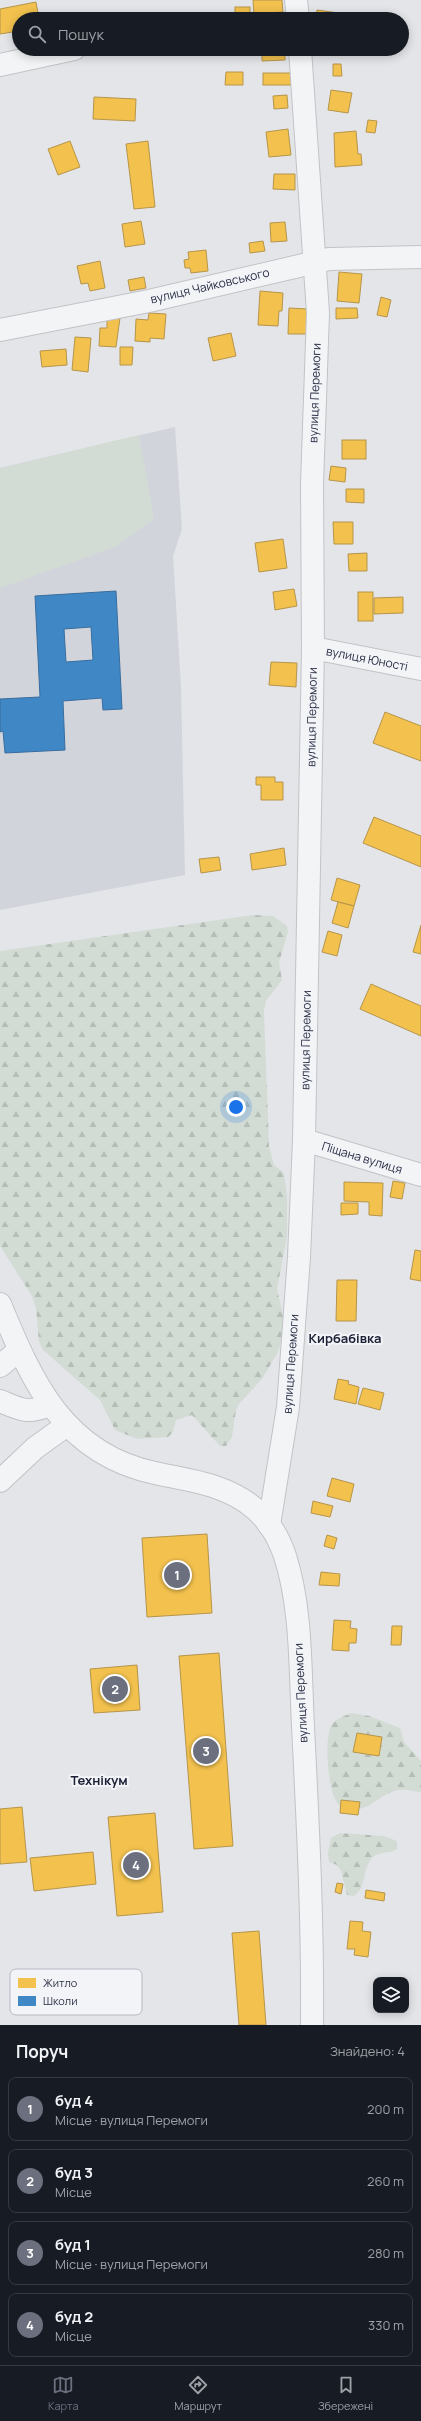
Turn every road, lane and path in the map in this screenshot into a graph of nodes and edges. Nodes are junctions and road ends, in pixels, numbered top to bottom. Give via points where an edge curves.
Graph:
1 (296, 0) edge
2 (297, 12) edge
3 (42, 56) edge
4 (301, 56) edge
5 (0, 65) edge
6 (421, 257) edge
7 (316, 261) junction
8 (0, 330) edge
9 (313, 648) junction
10 (421, 669) edge
11 (304, 1140) junction
12 (421, 1175) edge
13 (0, 1304) edge
14 (18, 1351) junction
15 (0, 1366) edge
16 (0, 1401) edge
17 (50, 1405) junction
18 (67, 1425) junction
19 (0, 1481) edge
20 (269, 1525) junction
21 (312, 2025) edge

1 - 2 street
3 - 5 street
4 - 7 street, вулиця Перемоги
6 - 7 street, вулиця Чайковського via 342,257
7 - 8 street, вулиця Чайковського via 149,301
7 - 9 street, вулиця Перемоги via 317,336 312,484
9 - 10 street, вулиця Юності
9 - 11 street, вулиця Перемоги
11 - 12 street, Піщана вулиця
11 - 20 street, вулиця Перемоги via 288,1407
13 - 14 street
14 - 15 street
14 - 17 street
16 - 17 street via 32,1411
17 - 18 street
18 - 19 street via 35,1448
18 - 20 street via 95,1449 127,1465 209,1484 226,1491 254,1509
20 - 21 street, вулиця Перемоги via 284,1554 292,1587 296,1621 312,1906

